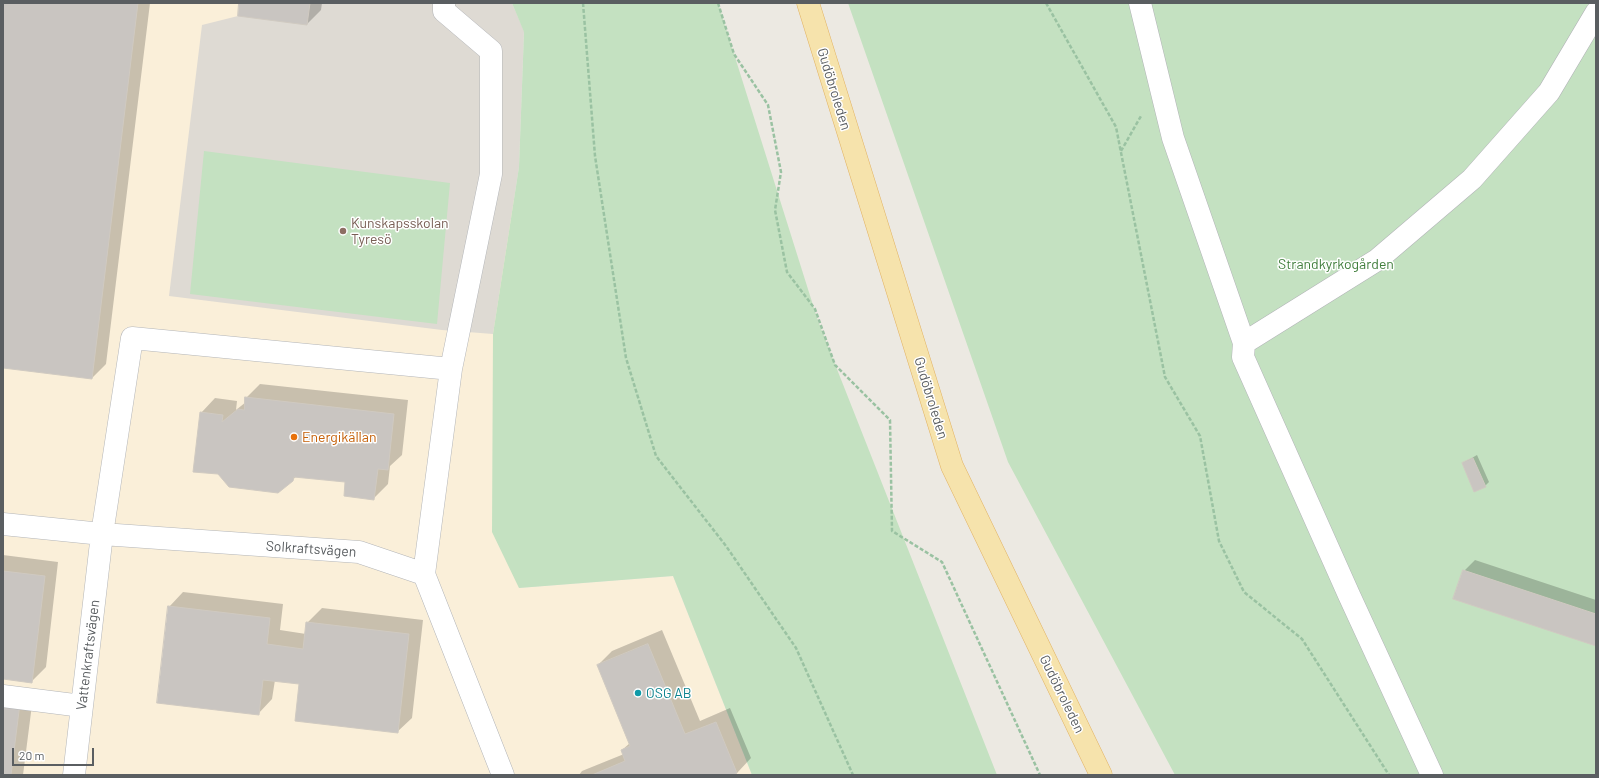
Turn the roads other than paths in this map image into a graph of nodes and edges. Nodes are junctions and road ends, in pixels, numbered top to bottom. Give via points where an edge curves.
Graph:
1 (444, 3) edge
2 (808, 3) edge
3 (1140, 3) edge
4 (1596, 13) edge
5 (1244, 343) junction
6 (451, 369) junction
7 (3, 524) edge
8 (102, 534) junction
9 (424, 574) junction
10 (3, 696) edge
11 (82, 706) junction
12 (74, 775) edge
13 (503, 775) edge
14 (1101, 775) edge
15 (1432, 775) edge

1 - 6 street via 444,11 491,51 490,174
2 - 14 main road, Gudöbroleden via 952,466
3 - 5 street via 1172,138
4 - 5 street via 1549,92 1472,179 1377,260
5 - 15 street via 1243,357
6 - 8 street, Vattenkraftsvägen via 132,338
6 - 9 street
7 - 8 street, Solkraftsvägen
8 - 9 street, Solkraftsvägen via 359,552
8 - 11 street, Vattenkraftsvägen
9 - 13 street
10 - 11 street
11 - 12 street, Vattenkraftsvägen

